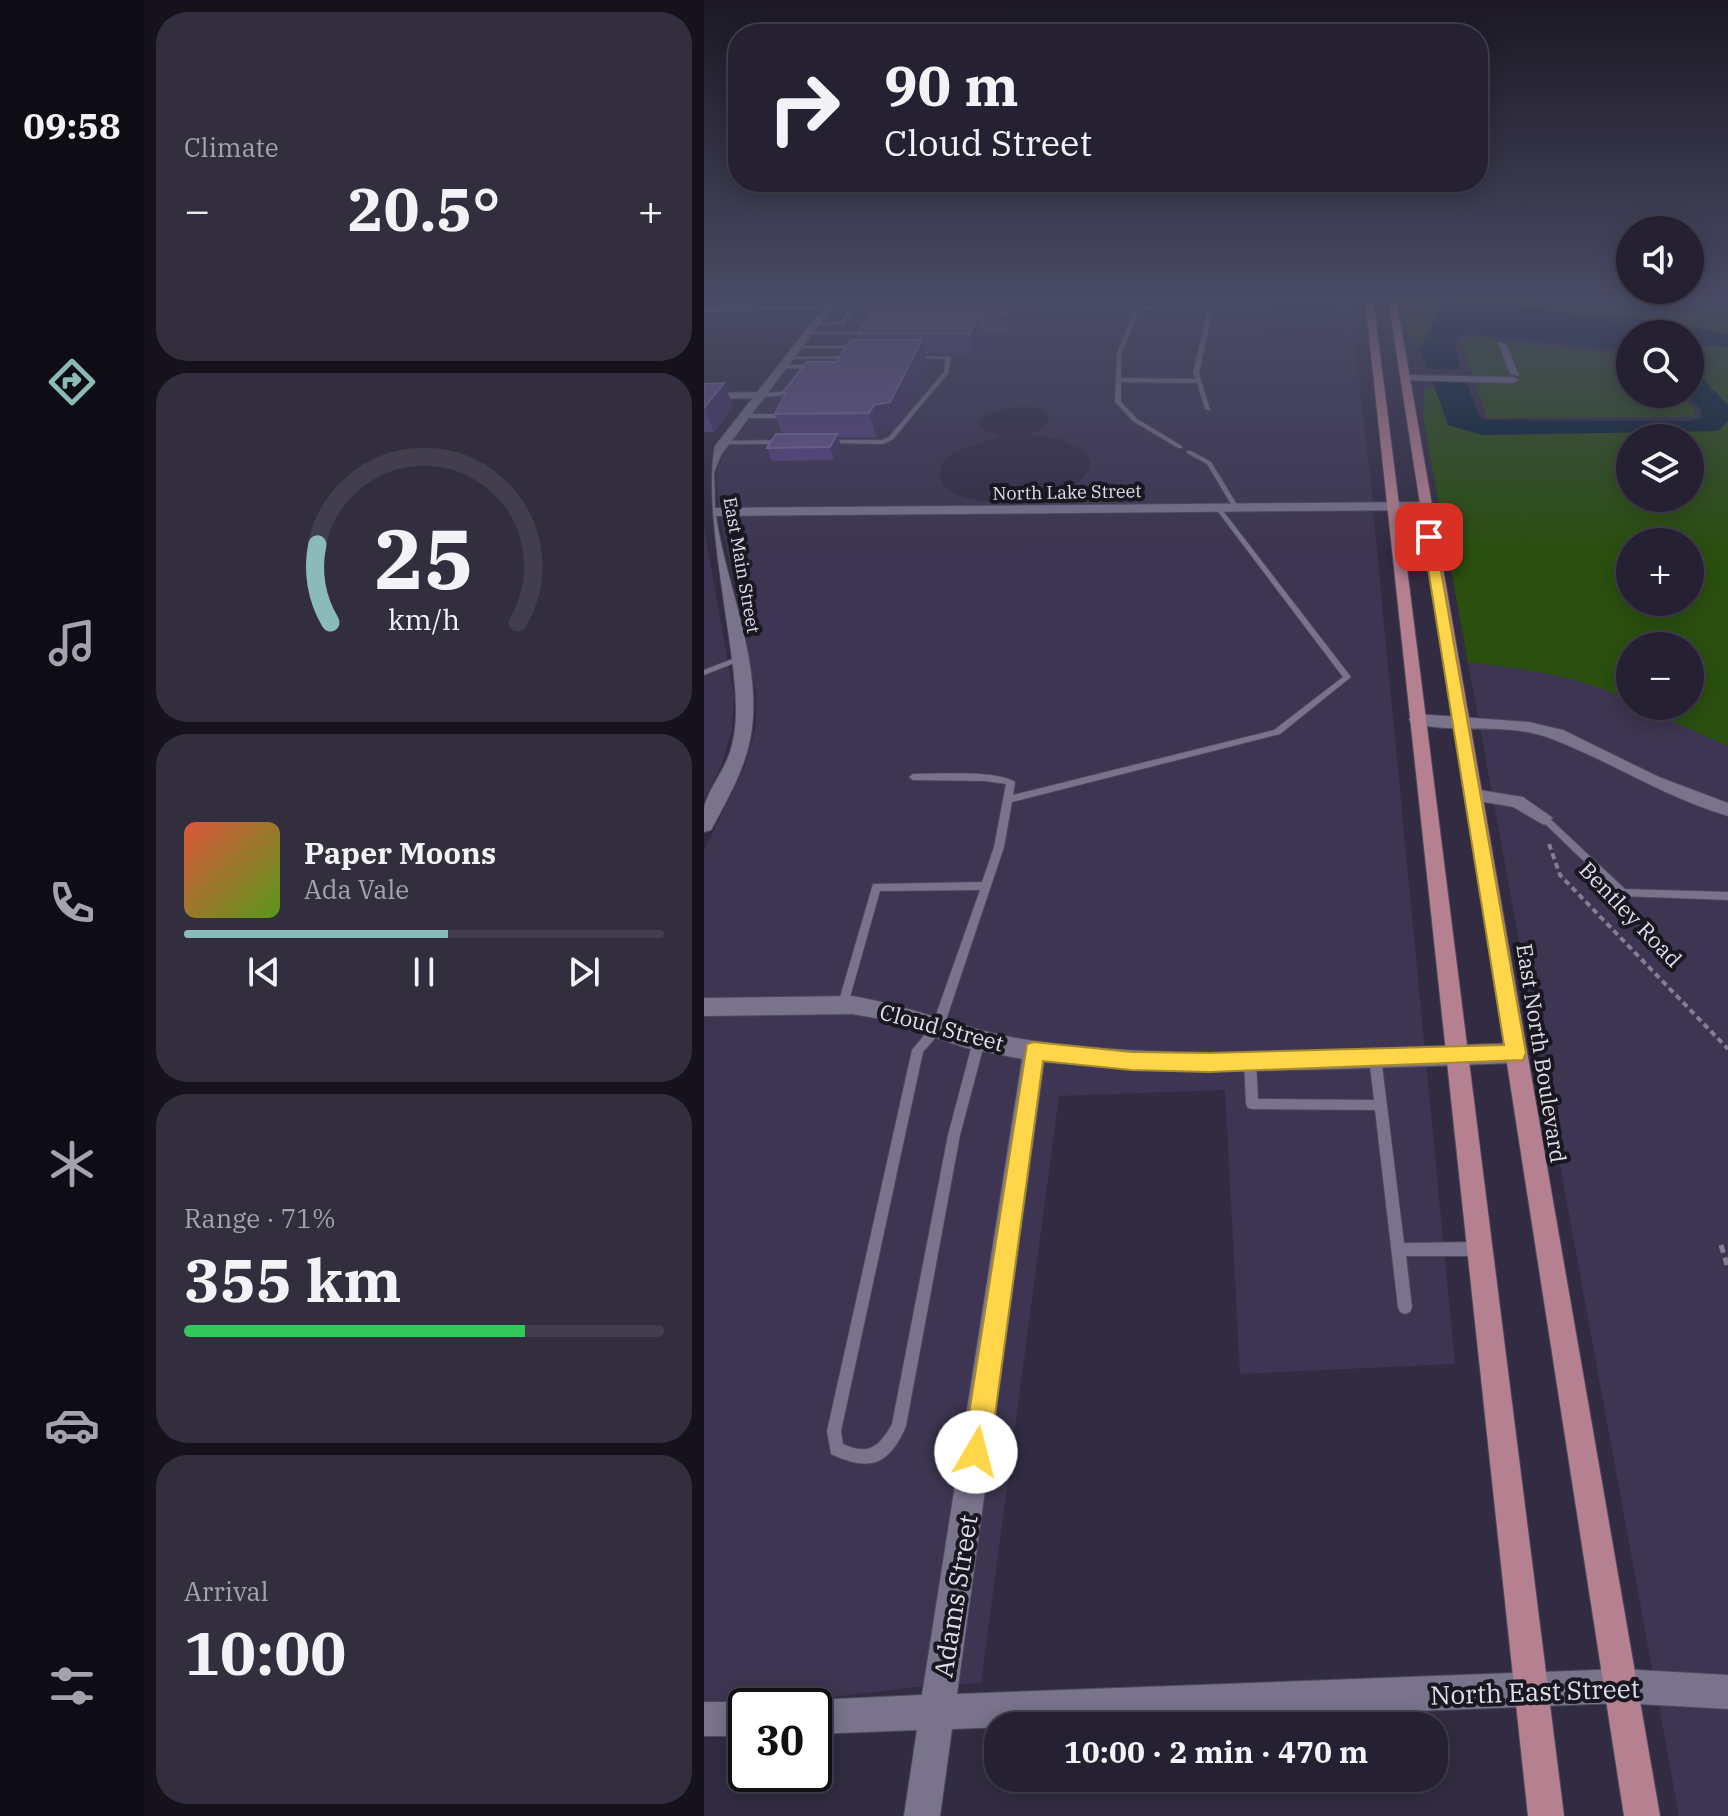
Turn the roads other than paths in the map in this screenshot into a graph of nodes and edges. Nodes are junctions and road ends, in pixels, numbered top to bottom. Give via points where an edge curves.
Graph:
1 (770, 383) edge
2 (937, 383) edge
3 (1118, 383) edge
4 (1199, 383) edge
5 (1377, 383) edge
6 (1404, 383) edge
7 (799, 386) edge
8 (761, 395) junction
9 (792, 395) junction
10 (704, 396) edge
11 (1208, 409) dead end
12 (744, 416) junction
13 (797, 442) edge
14 (826, 442) edge
15 (723, 443) junction
16 (1180, 447) dead end
17 (1189, 452) dead end
18 (1392, 506) junction
19 (1424, 506) junction
20 (1218, 508) junction
21 (1236, 508) junction
22 (707, 512) edge
23 (738, 660) junction
24 (704, 673) edge
25 (1417, 719) junction
26 (1460, 721) junction
27 (913, 777) dead end
28 (1473, 795) junction
29 (1010, 799) junction
30 (1728, 810) edge
31 (1544, 818) joint
32 (704, 825) edge
33 (985, 886) junction
34 (1728, 896) edge
35 (843, 1004) junction
36 (704, 1007) edge
37 (937, 1029) junction
38 (979, 1041) junction
39 (1034, 1051) junction
40 (1516, 1053) junction
41 (1455, 1054) junction
42 (1375, 1057) junction
43 (1250, 1061) junction
44 (1381, 1105) junction
45 (1478, 1249) junction
46 (1398, 1250) junction
47 (1405, 1307) dead end
48 (1621, 1686) junction
49 (1531, 1691) junction
50 (1728, 1692) edge
51 (937, 1715) junction
52 (832, 1717) edge
53 (704, 1719) edge
54 (728, 1719) edge
55 (922, 1816) edge
56 (1546, 1816) edge
57 (1642, 1816) edge

1 - 8 street, East Main Street
2 - 14 lane via 891,438
3 - 16 lane via 1118,402 1135,420
4 - 11 lane
5 - 18 main road
6 - 19 main road, East North Boulevard
7 - 9 lane
8 - 9 lane
8 - 10 street
8 - 12 street, East Main Street
9 - 12 lane via 777,416
12 - 15 street, East Main Street
13 - 15 lane
15 - 22 street, East Main Street via 707,474
17 - 21 lane via 1209,463
18 - 19 street, North Lake Street
18 - 21 street, North Lake Street
18 - 25 main road
19 - 26 main road, East North Boulevard
20 - 21 street, North Lake Street
20 - 22 street, North Lake Street
20 - 29 lane via 1347,677 1277,732
22 - 23 street, East Main Street
23 - 24 lane
23 - 32 street, East Main Street via 744,728 733,766
25 - 26 street
25 - 41 main road
26 - 28 main road, East North Boulevard
26 - 30 street via 1557,734 1641,776
27 - 29 lane via 1011,782
28 - 31 street via 1517,801
28 - 40 main road, East North Boulevard
29 - 33 lane
31 - 34 lane via 1623,893
33 - 35 lane via 876,887
33 - 37 lane
35 - 36 street, Cloud Street
35 - 37 street, Cloud Street
37 - 38 street, Cloud Street
37 - 38 lane via 918,1050 834,1431 836,1449 853,1458 873,1457 890,1446 899,1426 954,1135
38 - 39 street, Cloud Street
39 - 43 street, Cloud Street via 1131,1061
39 - 51 street, Adams Street
40 - 41 street, Cloud Street
40 - 48 main road, East North Boulevard
41 - 42 street, Cloud Street
41 - 45 main road
42 - 43 street, Cloud Street
42 - 44 lane
43 - 44 lane via 1252,1104
44 - 46 lane
45 - 46 lane
45 - 49 main road
46 - 47 lane
48 - 49 street, North East Street
48 - 50 street, North East Street
48 - 57 main road, East North Boulevard
49 - 51 street, North East Street
49 - 56 main road
51 - 52 street, North East Street
51 - 55 street, Adams Street
53 - 54 street

